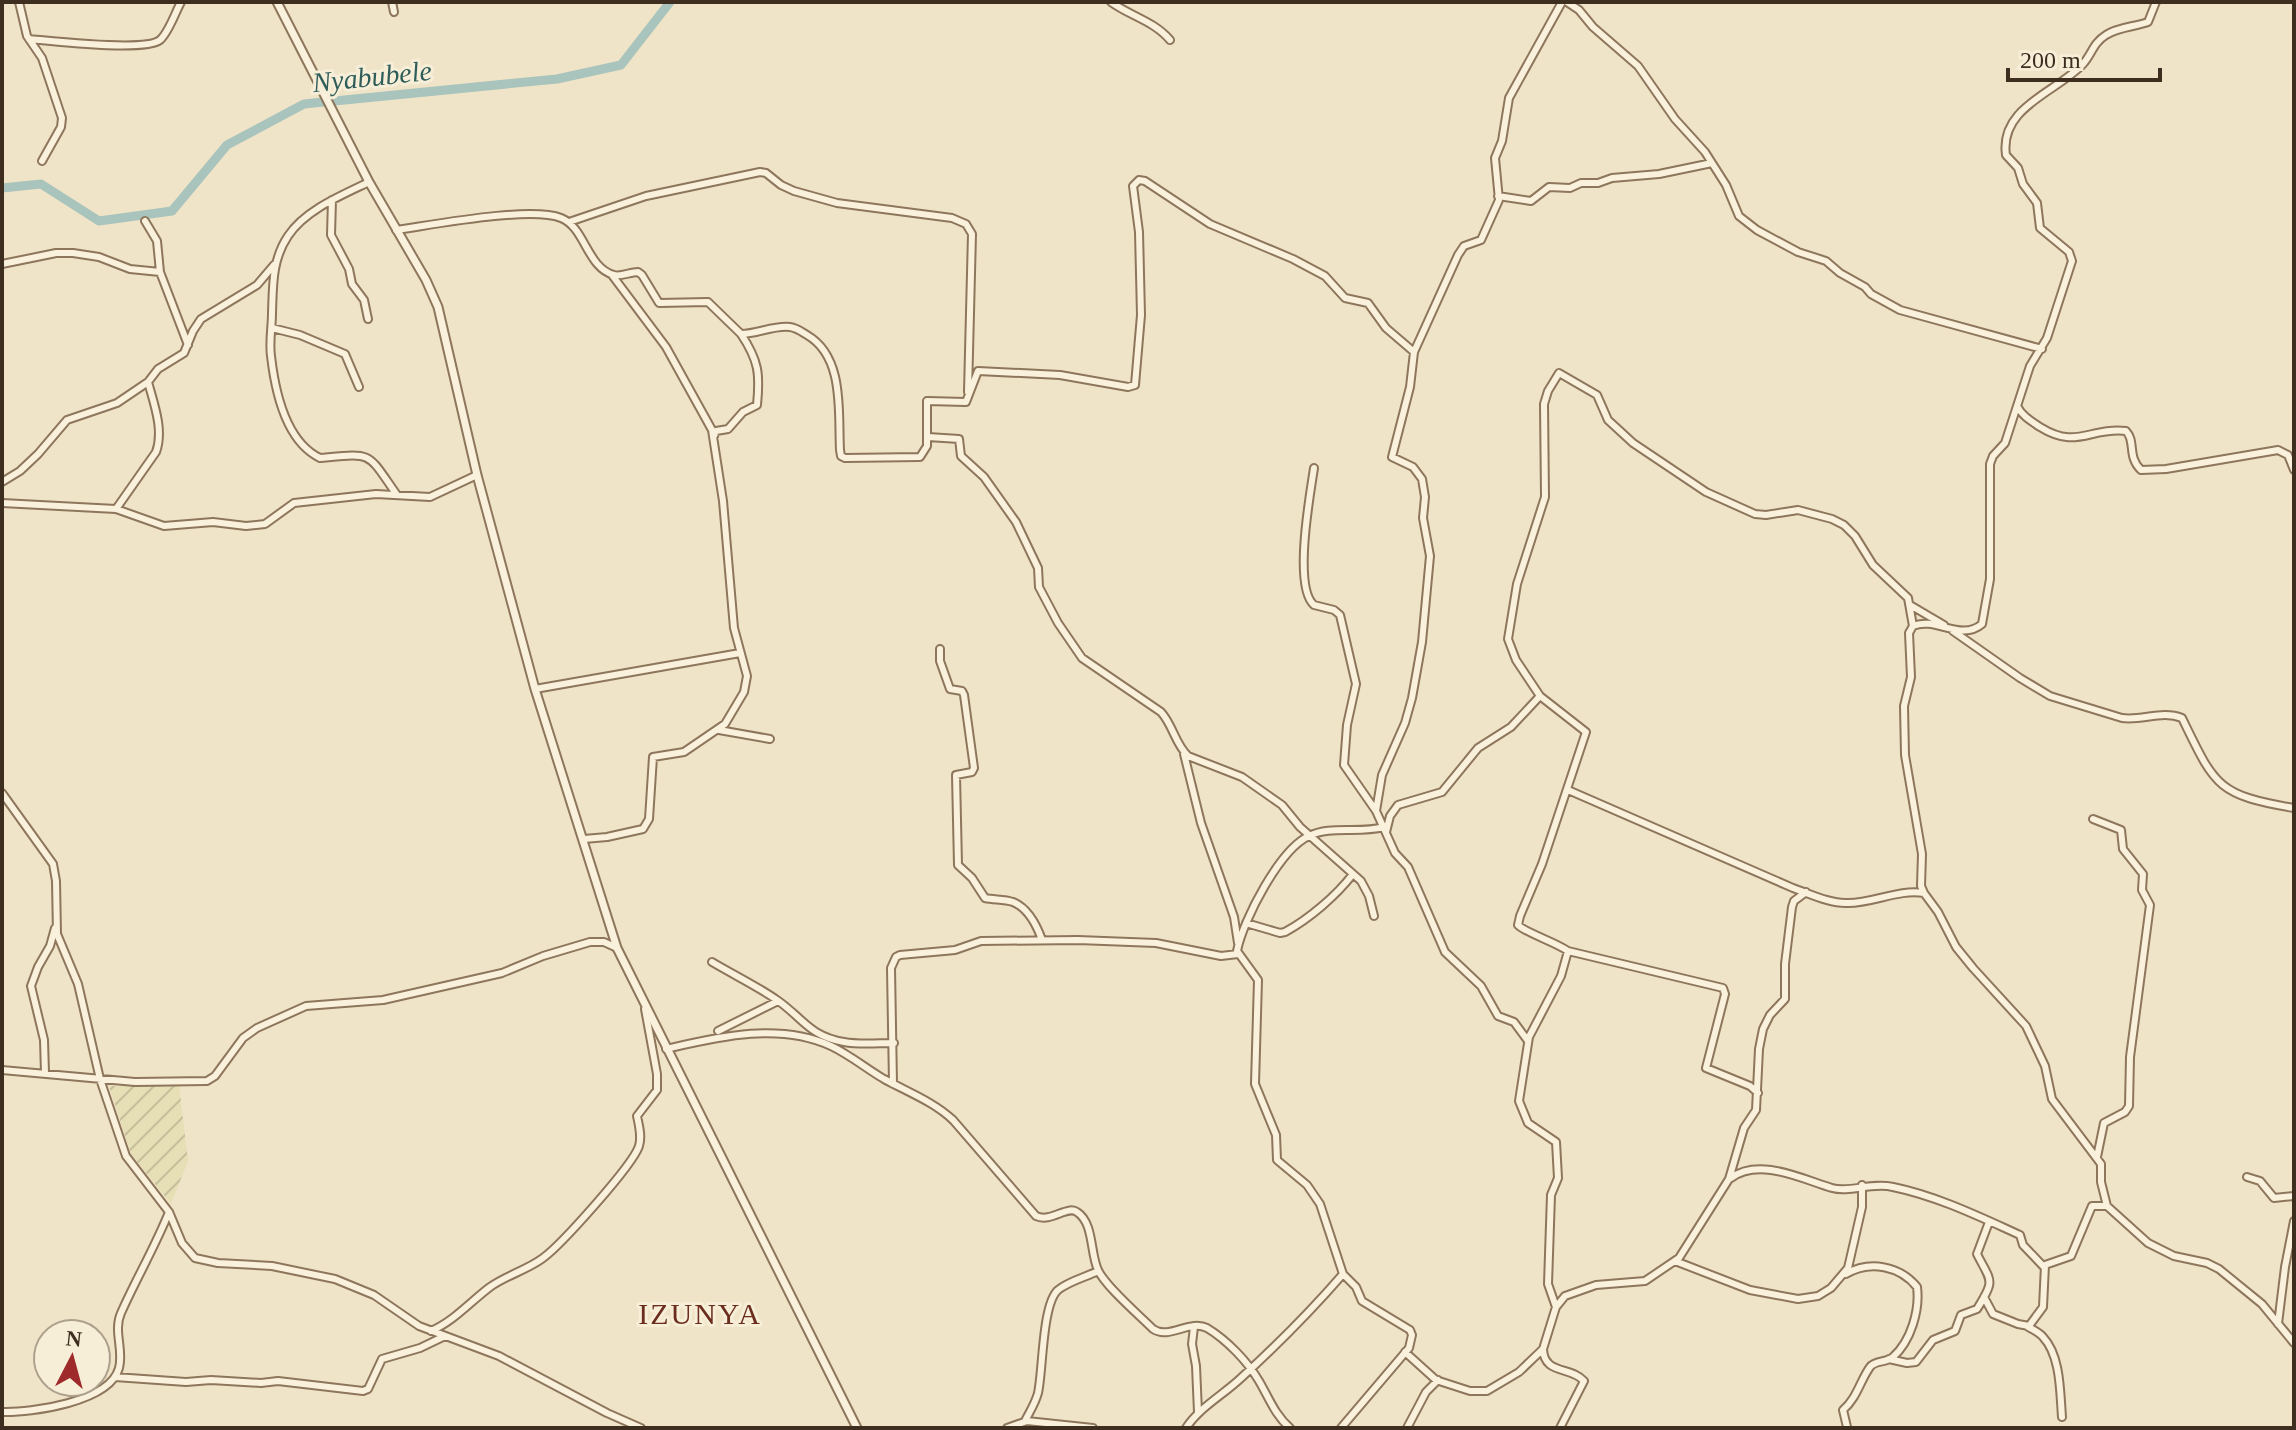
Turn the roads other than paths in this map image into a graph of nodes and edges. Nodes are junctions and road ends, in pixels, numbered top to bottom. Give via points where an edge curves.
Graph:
1 (19, 2) edge
2 (181, 2) edge
3 (277, 2) edge
4 (392, 2) edge
5 (1111, 2) edge
6 (1564, 2) edge
7 (2156, 2) edge
8 (394, 12) dead end
9 (29, 39) junction
10 (1170, 40) dead end
11 (42, 161) dead end
12 (1712, 163) junction
13 (369, 182) junction
14 (1498, 196) junction
15 (332, 200) junction
16 (145, 221) dead end
17 (569, 222) junction
18 (396, 230) junction
19 (2, 264) edge
20 (274, 265) junction
21 (160, 272) junction
22 (612, 275) junction
23 (368, 319) dead end
24 (272, 328) junction
25 (741, 334) junction
26 (188, 345) junction
27 (2042, 349) junction
28 (1414, 352) junction
29 (148, 382) junction
30 (359, 387) dead end
31 (968, 400) junction
32 (2017, 406) junction
33 (714, 436) junction
34 (928, 437) junction
35 (1314, 468) dead end
36 (2294, 470) edge
37 (477, 475) junction
38 (2, 482) edge
39 (397, 495) junction
40 (2, 503) edge
41 (116, 509) junction
42 (1910, 605) junction
43 (1913, 626) junction
44 (1952, 630) junction
45 (940, 649) dead end
46 (740, 653) junction
47 (535, 689) junction
48 (1540, 696) junction
49 (717, 729) junction
50 (770, 739) dead end
51 (1183, 751) junction
52 (1568, 790) junction
53 (2, 793) edge
54 (2294, 808) edge
55 (1376, 811) junction
56 (2093, 819) dead end
57 (1385, 830) junction
58 (1310, 835) junction
59 (584, 839) junction
60 (1353, 874) junction
61 (1806, 892) junction
62 (1924, 893) junction
63 (1374, 916) dead end
64 (1246, 923) junction
65 (55, 924) junction
66 (1042, 940) junction
67 (617, 948) junction
68 (1238, 950) junction
69 (1568, 951) junction
70 (712, 962) dead end
71 (778, 1001) junction
72 (644, 1002) junction
73 (718, 1031) dead end
74 (1528, 1041) junction
75 (894, 1043) junction
76 (666, 1049) junction
77 (2, 1070) edge
78 (45, 1073) junction
79 (100, 1079) junction
80 (893, 1084) junction
81 (1758, 1093) junction
82 (2097, 1157) junction
83 (2247, 1177) dead end
84 (1729, 1179) junction
85 (1862, 1185) junction
86 (2294, 1196) edge
87 (2107, 1206) junction
88 (169, 1212) junction
89 (2294, 1221) edge
90 (1989, 1222) junction
91 (1675, 1261) junction
92 (2044, 1267) junction
93 (1098, 1271) junction
94 (1343, 1274) junction
95 (1843, 1276) junction
96 (1984, 1297) junction
97 (1556, 1307) junction
98 (2278, 1325) junction
99 (2027, 1326) junction
100 (1194, 1327) junction
101 (431, 1331) junction
102 (445, 1336) junction
103 (2294, 1343) edge
104 (1543, 1349) junction
105 (1405, 1352) junction
106 (1889, 1359) junction
107 (1251, 1369) junction
108 (115, 1377) junction
109 (1438, 1380) junction
110 (2, 1412) edge
111 (1198, 1412) junction
112 (2062, 1417) dead end
113 (1025, 1421) junction
114 (1847, 1427) edge
115 (641, 1428) edge
116 (857, 1428) edge
117 (1007, 1428) edge
118 (1093, 1428) edge
119 (1186, 1428) edge
120 (1290, 1428) edge
121 (1341, 1428) edge
122 (1407, 1428) edge
123 (1560, 1428) edge

1 - 9 street
2 - 9 street via 156,43
3 - 13 street
4 - 8 street
5 - 10 street via 1155,25
6 - 12 street via 1638,66
6 - 14 street via 1509,98 1495,158
7 - 27 street via 2148,22 2110,32 2097,42 2083,65 2024,109 2006,136 2006,155 2037,203 2040,228 2071,256
9 - 11 street via 42,58 62,118
12 - 14 street via 1570,188 1549,187 1530,201
12 - 27 street via 1739,216 1798,252 1830,263 1880,300 1921,318
13 - 15 street
13 - 18 street
14 - 28 street via 1481,240 1464,246 1458,255
15 - 20 street via 294,227
15 - 23 street via 331,235
16 - 21 street via 157,241
17 - 18 street via 521,215
17 - 22 street via 593,258
17 - 31 street via 646,196 760,172 794,191 837,203 966,224 972,234
18 - 37 street via 438,307
19 - 21 street via 73,253
20 - 24 street
20 - 26 street via 257,285 201,319
21 - 26 street
22 - 25 street via 638,272 659,303 708,302
22 - 33 street via 666,347
24 - 30 street via 345,354
24 - 39 street via 271,354 284,412 303,446 320,458 370,458
25 - 33 street via 756,358 757,405
25 - 34 street via 788,326 815,340 828,355 841,456 920,457
26 - 29 street
27 - 32 street via 2030,366
28 - 31 street via 1368,303 1345,298 1325,276 1210,224 1142,180 1133,186 1141,315 1135,385 981,371
28 - 55 street via 1392,457 1413,467 1424,484 1423,518 1430,551 1427,590 1412,698 1382,775
29 - 38 street via 117,403 67,420 38,454
29 - 41 street via 159,442
31 - 34 street via 927,401
32 - 36 street via 2029,420 2062,438 2126,431 2132,458 2141,470 2273,450 2288,455
32 - 44 street via 2005,443 1990,464 1991,557 1985,617 1978,628
33 - 46 street
34 - 51 street via 959,439 961,456 984,477 1020,528 1038,568 1039,587 1075,648 1094,668 1161,712
35 - 55 street via 1304,549 1307,594 1311,603 1336,611 1343,621 1356,684 1344,765
37 - 39 street via 430,497
37 - 47 street
39 - 41 street via 294,503 265,524 246,526 164,526
40 - 41 street
42 - 43 street
42 - 44 street
42 - 48 street via 1844,525 1798,510 1755,514 1706,492 1633,443 1608,420 1597,395 1559,373 1544,404 1545,497 1521,568 1508,639
43 - 44 street via 1922,622
43 - 62 street via 1904,706 1905,755
44 - 54 street via 2050,696 2134,720 2161,714 2182,718 2206,767 2222,786 2249,799
45 - 66 street via 948,685 964,695 974,768 956,775 958,865 985,898 1021,907
46 - 47 street
46 - 49 street via 747,686 732,717
47 - 59 street
48 - 52 street via 1586,731
48 - 57 street via 1511,727 1478,748 1442,792 1398,805
49 - 50 street
49 - 59 street via 684,752 653,757 649,819 643,829
51 - 58 street via 1242,777 1282,805
51 - 68 street via 1234,917
52 - 61 street
52 - 69 street via 1518,922 1523,930
53 - 65 street via 53,864
55 - 57 street
56 - 82 street via 2121,830 2123,849 2143,874 2142,890 2150,905 2130,1057 2129,1106 2104,1123
57 - 58 street
57 - 74 street via 1408,867 1445,952 1481,986 1498,1016 1514,1022
58 - 60 street
58 - 64 street via 1292,847
59 - 67 street
60 - 63 street via 1367,891
60 - 64 street via 1285,932
61 - 62 street via 1846,903
61 - 81 street via 1792,907 1785,999 1763,1029
62 - 82 street via 1965,957 2026,1026 2045,1066 2052,1099
64 - 68 street
65 - 78 street via 31,986 44,1040
65 - 79 street via 78,984
66 - 68 street via 1156,943 1221,956
66 - 75 street via 981,941 955,950 896,957 891,968
67 - 72 street
67 - 79 street via 590,942 502,973 383,1000 306,1006 243,1038 207,1081
68 - 94 street via 1258,980 1255,1084 1276,1135 1276,1158 1320,1204
69 - 74 street
69 - 81 street via 1723,988 1706,1068
70 - 71 street
71 - 73 street
71 - 75 street via 810,1029 830,1038
72 - 76 street
72 - 101 street via 657,1090 637,1116 637,1150 551,1252 501,1280
74 - 97 street via 1520,1105 1528,1123 1556,1142 1558,1178 1551,1195 1548,1284
75 - 80 street
76 - 80 street via 718,1036 793,1036 832,1047
76 - 116 street
77 - 78 street
78 - 79 street
79 - 88 street via 126,1156
80 - 93 street via 944,1112 1036,1216 1078,1212 1087,1225
81 - 84 street
82 - 87 street
83 - 86 street via 2260,1181 2274,1198
84 - 85 street via 1746,1168 1838,1189
84 - 91 street
85 - 90 street via 1895,1187
85 - 95 street via 1862,1207
87 - 92 street via 2092,1206 2071,1256
87 - 98 street via 2148,1243 2219,1269 2252,1294
88 - 101 street via 195,1258 335,1279 374,1295
88 - 108 street via 119,1320
89 - 98 street
90 - 92 street via 2020,1235
90 - 96 street via 1977,1254 1990,1277
91 - 95 street via 1750,1290 1798,1299 1826,1293
91 - 97 street via 1645,1281 1596,1285 1565,1296
92 - 99 street via 2043,1307
93 - 100 street via 1156,1332
93 - 113 street via 1053,1296 1041,1348 1039,1389
94 - 105 street via 1362,1301 1410,1330 1412,1341
94 - 107 street
95 - 106 street via 1861,1266 1881,1267 1902,1273 1917,1287 1915,1319
96 - 99 street via 1993,1314
96 - 106 street via 1977,1309 1961,1315 1955,1331 1933,1340 1916,1362
97 - 104 street
98 - 103 street
99 - 112 street via 2043,1337 2051,1352
100 - 107 street via 1207,1329
100 - 111 street
101 - 102 street
102 - 108 street via 382,1359 363,1391 278,1381
102 - 115 street via 499,1356
104 - 109 street via 1487,1391
104 - 123 street via 1548,1365 1584,1381
105 - 109 street
105 - 121 street
106 - 114 street via 1871,1365 1843,1410
107 - 111 street
107 - 120 street
108 - 110 street via 92,1395
109 - 122 street
111 - 119 street
113 - 117 street
113 - 118 street

